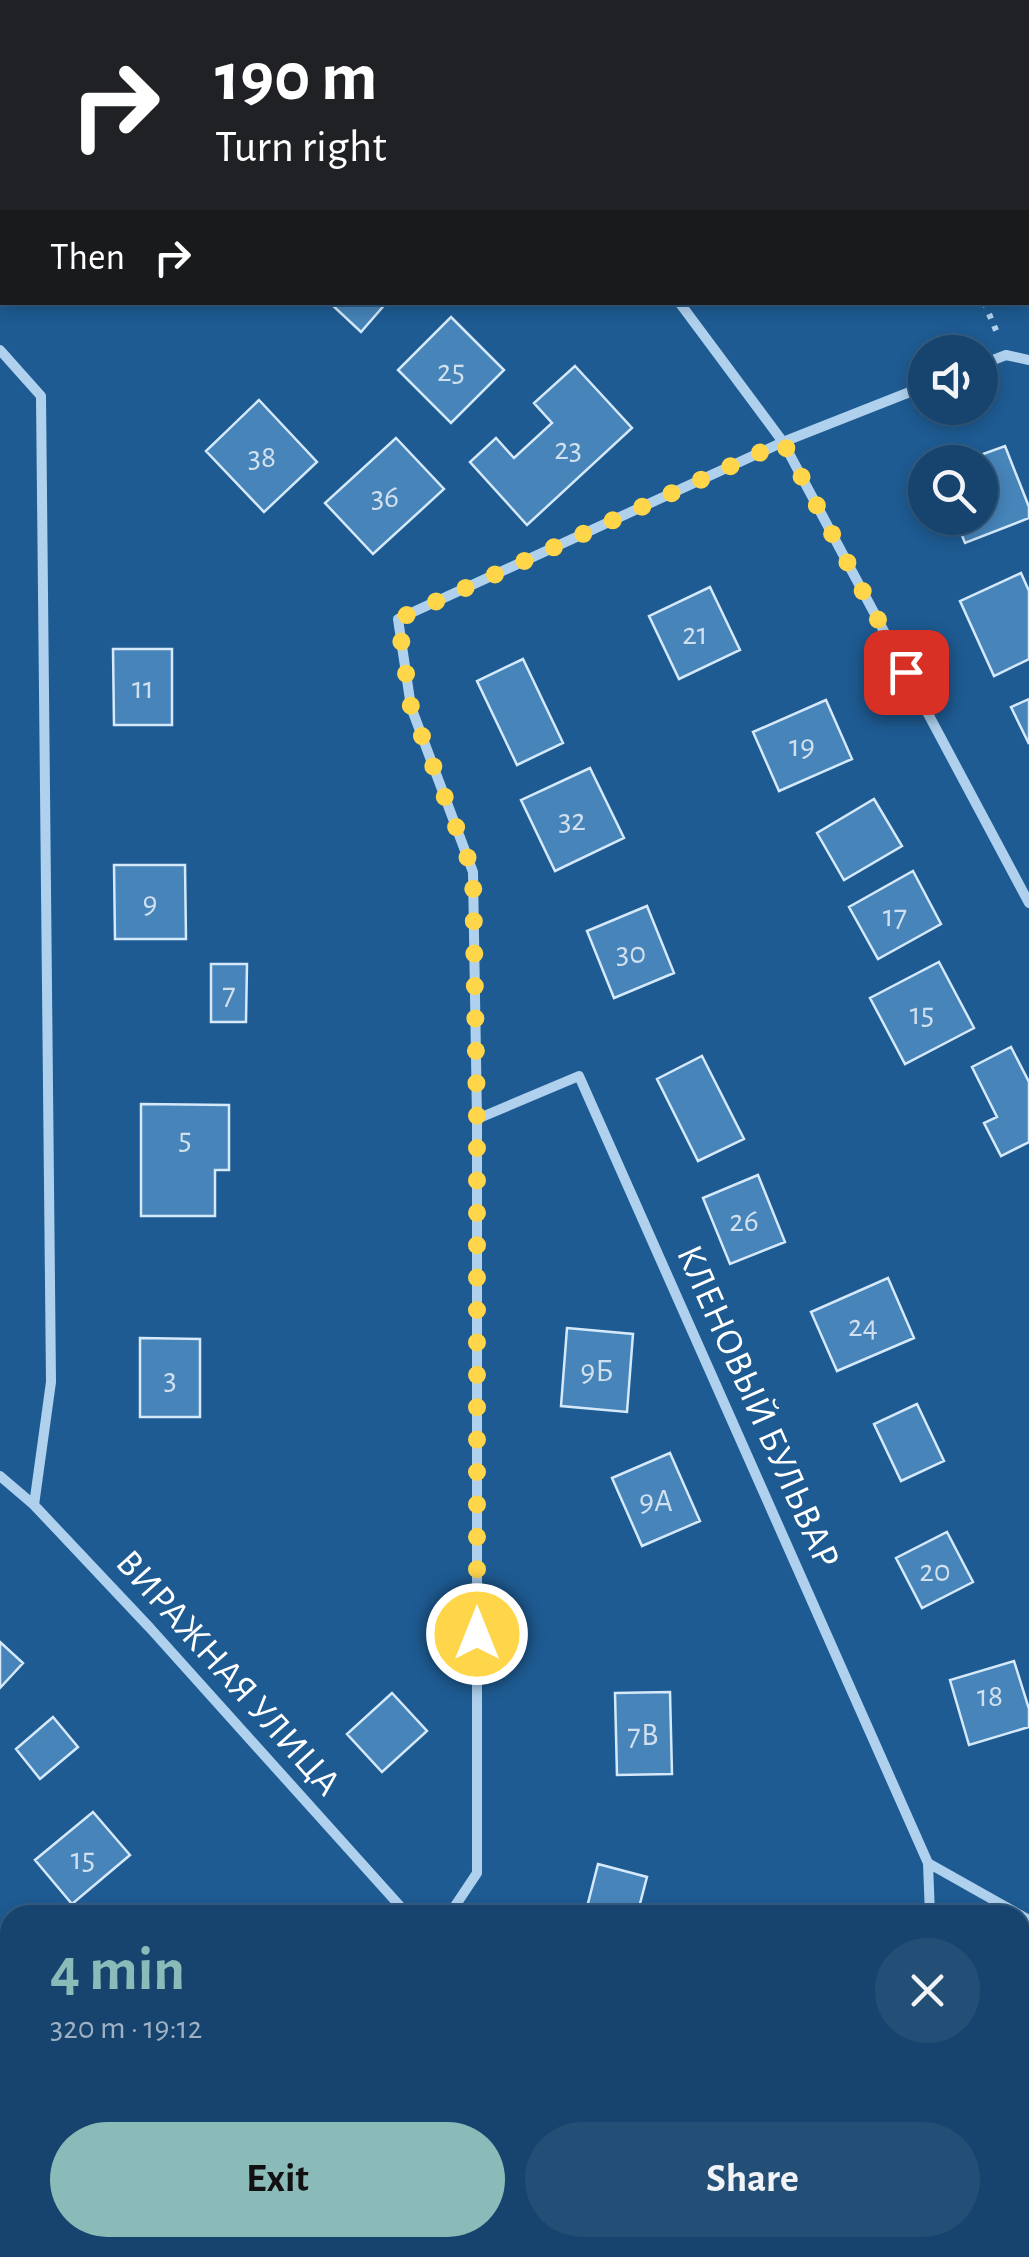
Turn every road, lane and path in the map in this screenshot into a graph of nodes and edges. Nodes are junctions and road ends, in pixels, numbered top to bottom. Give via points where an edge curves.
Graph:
1 (681, 305) edge
2 (985, 305) edge
3 (0, 350) edge
4 (1006, 355) junction
5 (998, 358) edge
6 (1029, 360) edge
7 (908, 393) edge
8 (783, 442) junction
9 (1029, 903) edge
10 (477, 1119) junction
11 (0, 1476) edge
12 (34, 1506) junction
13 (928, 1863) junction
14 (399, 1905) edge
15 (456, 1905) edge
16 (930, 1905) edge
17 (1002, 1905) edge

1 - 8 street
2 - 4 path
3 - 12 street via 41,396 51,1382
4 - 5 street
4 - 6 street
7 - 8 street
8 - 9 street
8 - 10 street via 398,619 411,707 473,872
10 - 13 street, КЛЕНОВЫЙ БУЛЬВАР via 579,1076
10 - 15 street via 477,1872
11 - 12 street, ВИРАЖНАЯ УЛИЦА
12 - 14 street, ВИРАЖНАЯ УЛИЦА
13 - 16 street
13 - 17 street

